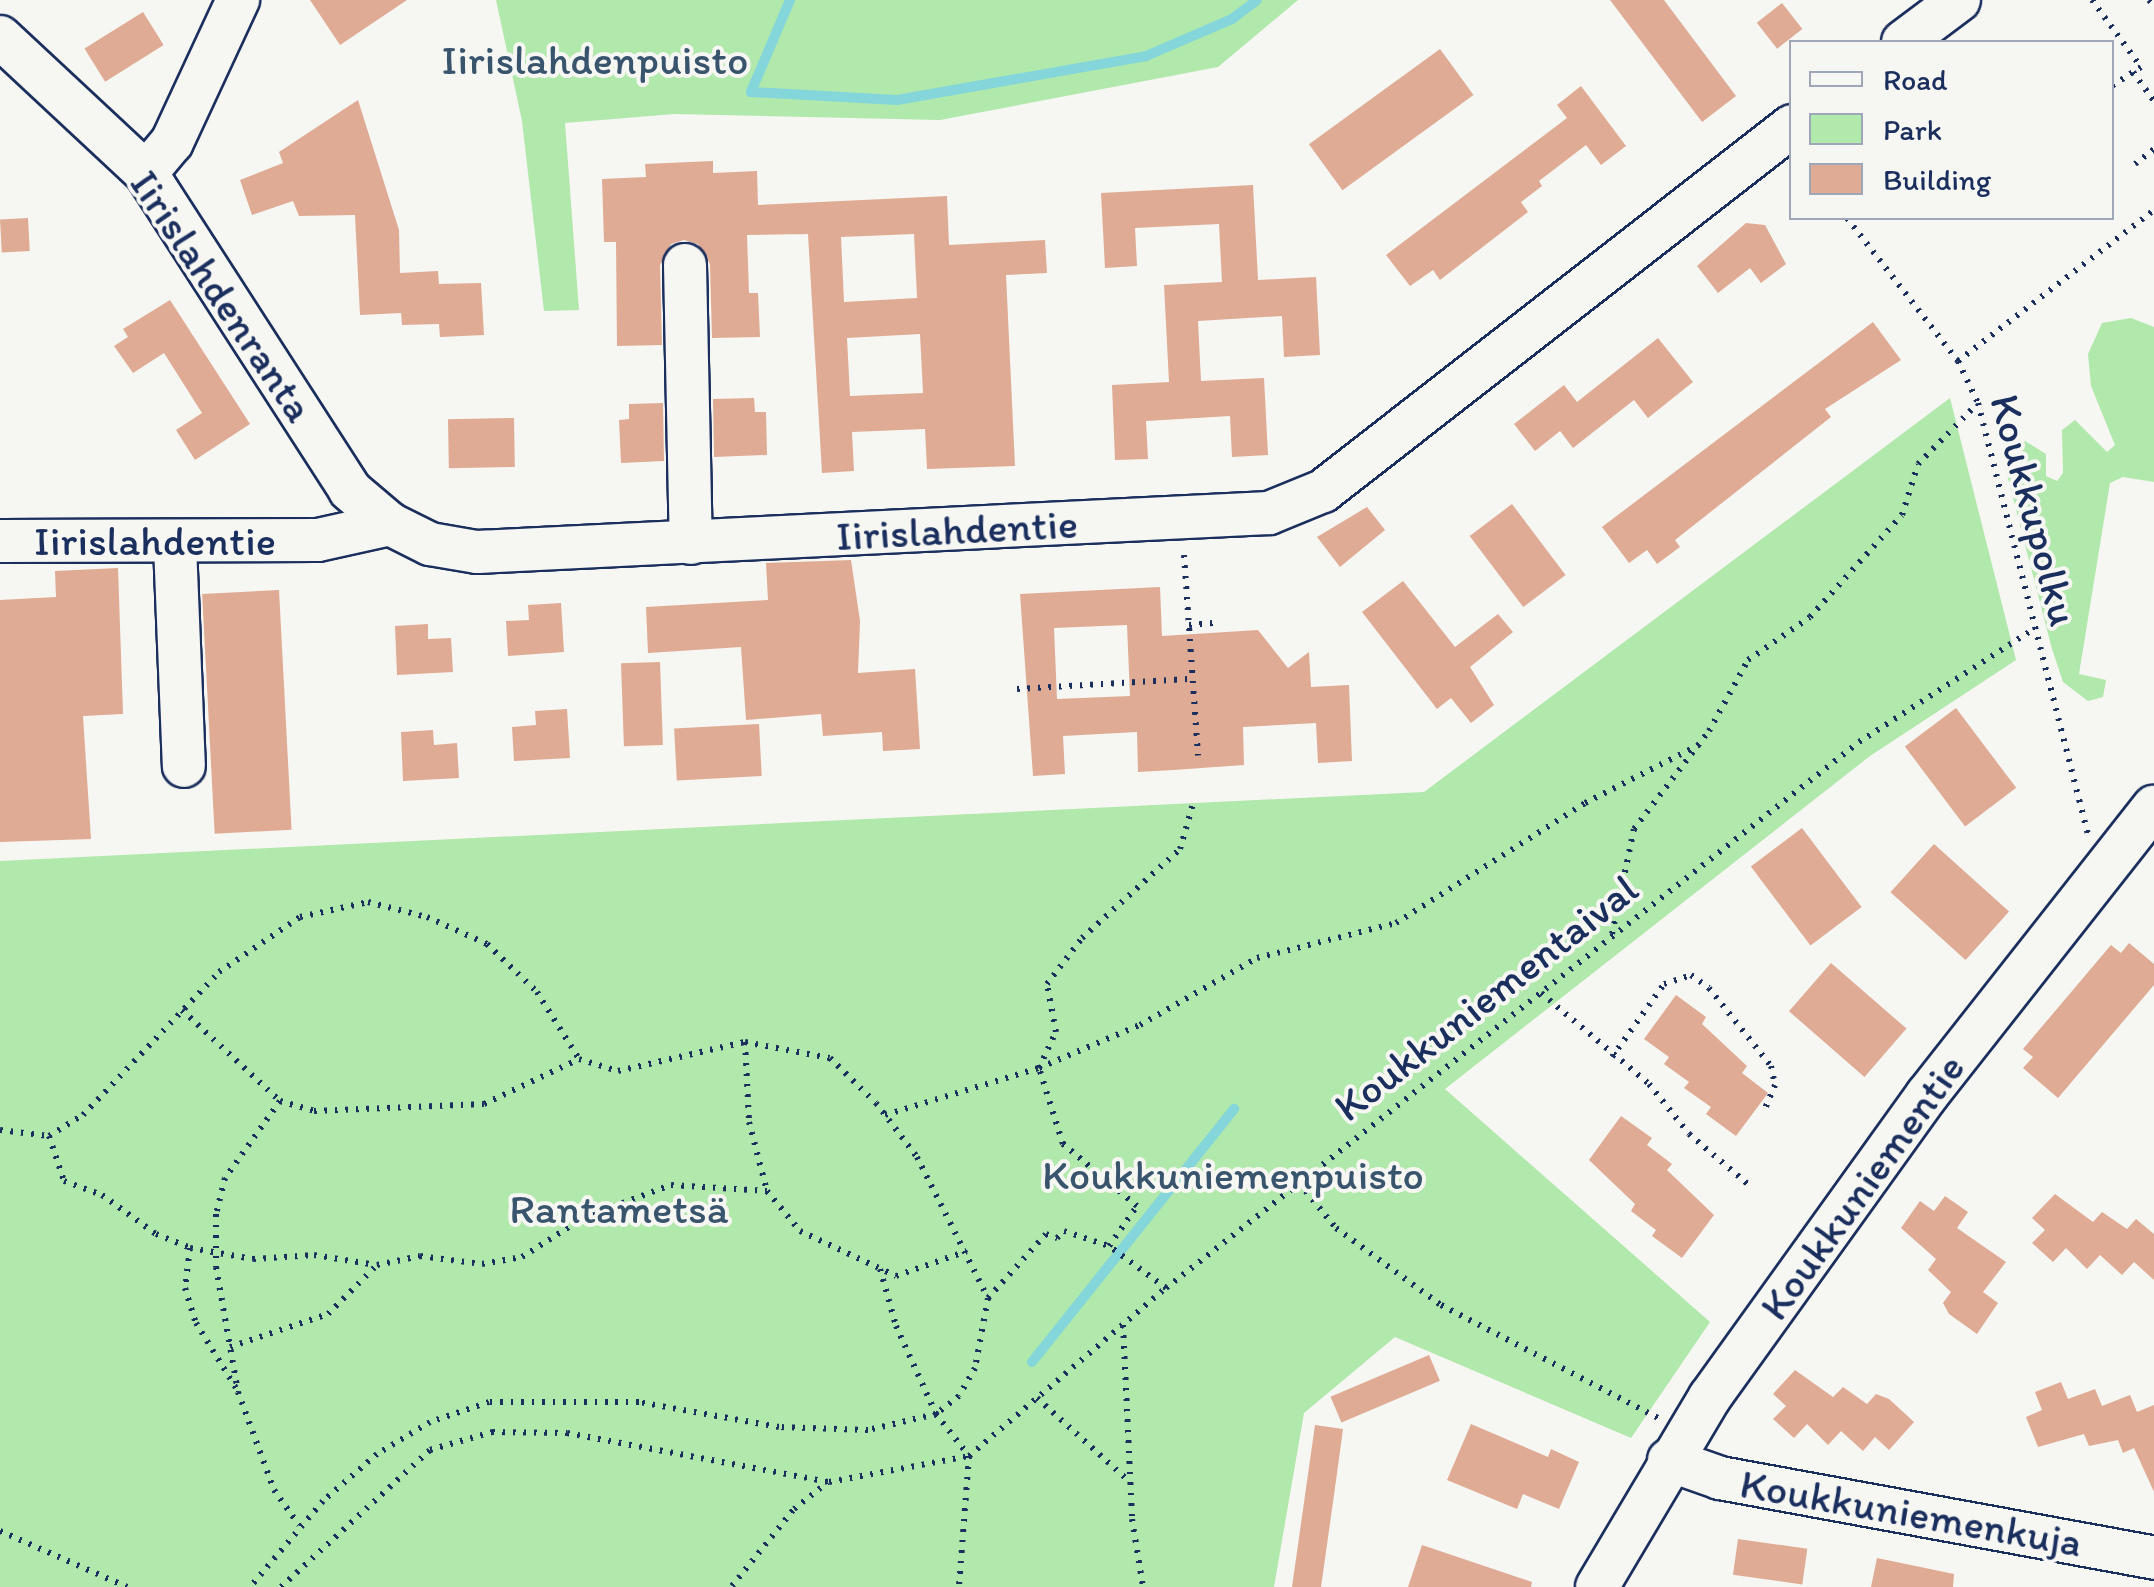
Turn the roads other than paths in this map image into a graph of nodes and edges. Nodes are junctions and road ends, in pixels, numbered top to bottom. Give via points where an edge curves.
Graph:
1 (238, 0) edge
2 (1959, 0) edge
3 (0, 38) edge
4 (1906, 40) edge
5 (1789, 128) edge
6 (146, 173) junction
7 (685, 265) dead end
8 (390, 524) junction
9 (0, 541) edge
10 (691, 543) junction
11 (175, 545) junction
12 (184, 766) dead end
13 (2154, 806) edge
14 (1666, 1440) junction
15 (2154, 1558) edge
16 (1597, 1587) edge

1 - 6 street via 172,142
2 - 4 street
3 - 6 street, Iirislahdenranta
5 - 10 street, Iirislahdentie via 1323,491 1269,514
6 - 8 street, Iirislahdenranta via 350,490
7 - 10 street
8 - 10 street, Iirislahdentie via 430,544 478,552
8 - 11 street, Iirislahdentie via 318,540
9 - 11 street, Iirislahdentie
11 - 12 street
13 - 14 street, Koukkuniementie
14 - 15 street, Koukkuniemenkuja via 1720,1478
14 - 16 street, Koukkuniementie

